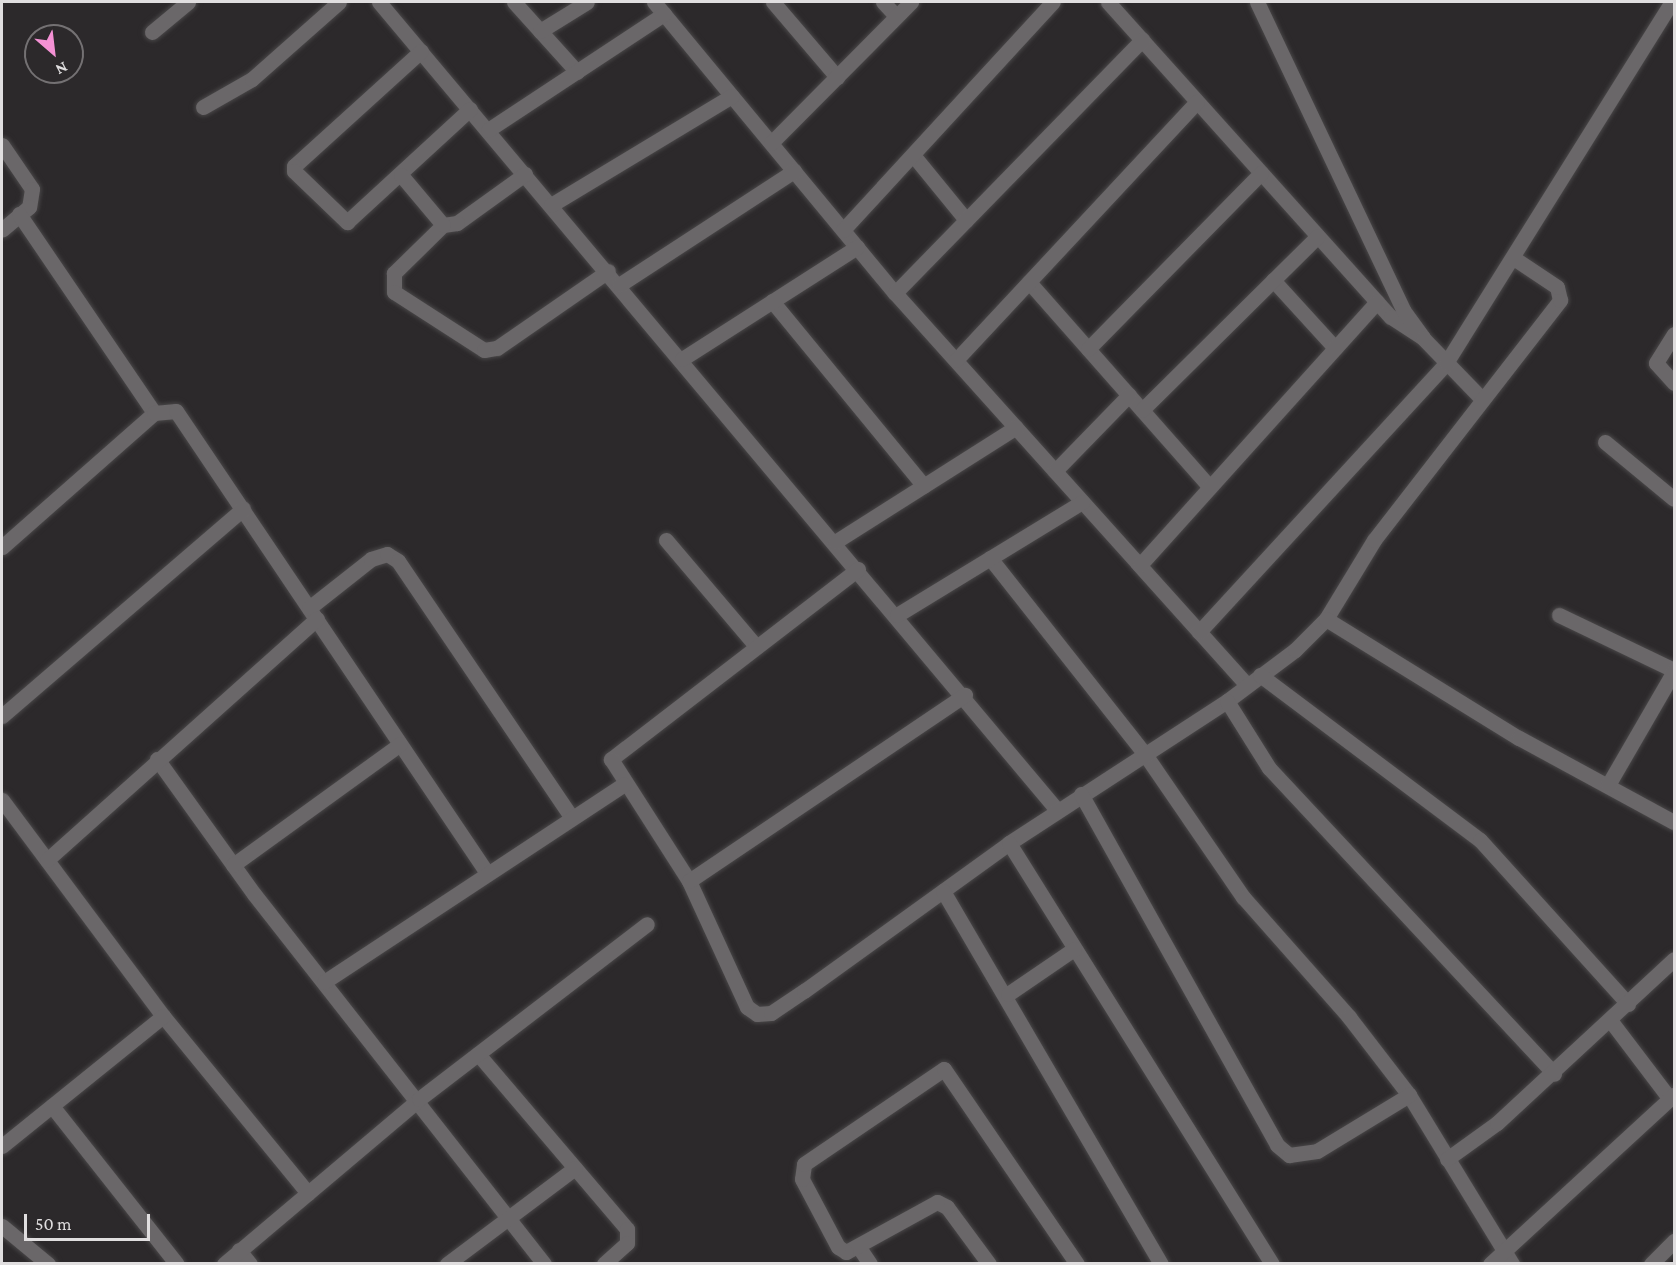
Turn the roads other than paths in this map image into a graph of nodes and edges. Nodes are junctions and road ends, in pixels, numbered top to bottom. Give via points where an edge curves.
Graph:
1 (188, 2) edge
2 (339, 2) edge
3 (379, 2) edge
4 (514, 2) edge
5 (587, 2) edge
6 (654, 2) edge
7 (773, 2) edge
8 (883, 2) edge
9 (911, 2) edge
10 (1053, 2) edge
11 (1108, 2) edge
12 (1257, 2) edge
13 (1672, 2) edge
14 (664, 14) junction
15 (896, 16) junction
16 (540, 31) junction
17 (152, 32) dead end
18 (1142, 40) junction
19 (421, 51) junction
20 (577, 72) junction
21 (837, 77) junction
22 (732, 96) junction
23 (1197, 102) junction
24 (203, 106) dead end
25 (470, 110) junction
26 (488, 130) junction
27 (771, 143) junction
28 (2, 145) edge
29 (913, 155) junction
30 (794, 171) junction
31 (1262, 173) junction
32 (525, 174) junction
33 (401, 175) junction
34 (551, 205) junction
35 (20, 214) junction
36 (966, 220) junction
37 (443, 225) junction
38 (2, 230) edge
39 (843, 230) junction
40 (1318, 236) junction
41 (857, 247) junction
42 (1515, 259) junction
43 (608, 271) junction
44 (1274, 280) junction
45 (1029, 282) junction
46 (619, 285) junction
47 (895, 292) junction
48 (772, 301) junction
49 (1377, 302) junction
50 (1674, 334) edge
51 (1423, 338) junction
52 (1335, 348) junction
53 (1088, 349) junction
54 (682, 359) junction
55 (956, 360) junction
56 (1446, 363) junction
57 (1674, 383) edge
58 (1129, 395) junction
59 (1482, 399) junction
60 (1142, 410) junction
61 (154, 413) junction
62 (1016, 427) junction
63 (1605, 442) dead end
64 (1055, 471) junction
65 (924, 486) junction
66 (1210, 487) junction
67 (1674, 499) edge
68 (1082, 502) junction
69 (243, 509) junction
70 (666, 540) dead end
71 (836, 542) junction
72 (2, 547) edge
73 (990, 558) junction
74 (1140, 565) junction
75 (858, 569) junction
76 (313, 613) junction
77 (897, 615) junction
78 (1559, 615) dead end
79 (1326, 619) junction
80 (1199, 632) junction
81 (756, 646) junction
82 (1674, 670) edge
83 (1260, 675) junction
84 (1247, 686) junction
85 (965, 695) junction
86 (1227, 701) junction
87 (2, 716) edge
88 (400, 744) junction
89 (1144, 753) junction
90 (157, 759) junction
91 (1608, 785) junction
92 (619, 788) junction
93 (1081, 794) junction
94 (2, 800) edge
95 (1057, 810) junction
96 (572, 818) junction
97 (1674, 822) edge
98 (1009, 843) junction
99 (46, 860) junction
100 (233, 865) junction
101 (487, 873) junction
102 (689, 881) junction
103 (943, 891) junction
104 (647, 924) dead end
105 (1074, 949) junction
106 (1673, 963) edge
107 (324, 982) junction
108 (1008, 994) junction
109 (1628, 1004) junction
110 (163, 1016) junction
111 (1610, 1020) junction
112 (478, 1054) junction
113 (1554, 1074) junction
114 (1409, 1095) junction
115 (1672, 1097) edge
116 (419, 1099) junction
117 (52, 1106) junction
118 (2, 1146) edge
119 (1447, 1159) junction
120 (575, 1168) junction
121 (308, 1193) junction
122 (507, 1215) junction
123 (2, 1226) edge
124 (1674, 1241) edge
125 (860, 1249) junction
126 (239, 1250) junction
127 (1508, 1258) edge
128 (48, 1263) edge
129 (177, 1263) edge
130 (224, 1263) edge
131 (250, 1263) edge
132 (447, 1263) edge
133 (544, 1263) edge
134 (604, 1263) edge
135 (870, 1263) edge
136 (988, 1263) edge
137 (1077, 1263) edge
138 (1161, 1263) edge
139 (1272, 1263) edge
140 (1490, 1263) edge
141 (1651, 1263) edge

1 - 17 street
2 - 24 street via 252,79
3 - 19 street
4 - 16 street
5 - 16 street
6 - 14 street
7 - 21 street
8 - 15 street
9 - 15 street
10 - 29 street
11 - 18 street
12 - 51 street via 1403,310
13 - 42 street
14 - 20 street
14 - 22 street
15 - 21 street
16 - 20 street
18 - 23 street
18 - 36 street
19 - 25 street
19 - 33 street via 293,169 347,222
20 - 26 street
21 - 27 street
22 - 27 street
22 - 34 street
23 - 31 street
23 - 45 street
25 - 26 street
25 - 33 street
26 - 32 street
27 - 30 street
28 - 35 street via 32,189 29,207
29 - 36 street
29 - 39 street
30 - 39 street
30 - 46 street
31 - 40 street
31 - 53 street
32 - 34 street
32 - 37 street via 457,223
33 - 37 street
34 - 43 street
35 - 38 street
35 - 61 street
36 - 47 street
37 - 43 street via 394,273 391,284 394,292 484,350 497,348
39 - 41 street
40 - 44 street
40 - 49 street
41 - 47 street
41 - 48 street
42 - 56 street
42 - 59 street via 1557,287 1560,300
43 - 46 street
44 - 52 street
44 - 60 street
45 - 53 street
45 - 55 street
46 - 54 street
47 - 55 street
48 - 54 street
48 - 65 street
49 - 51 street
49 - 52 street
50 - 57 street via 1656,363
51 - 56 street
52 - 66 street
53 - 58 street
54 - 71 street
55 - 62 street
56 - 59 street
56 - 80 street
58 - 60 street
58 - 64 street
59 - 79 street via 1374,540
60 - 66 street
61 - 69 street via 176,411
61 - 72 street
62 - 64 street
62 - 65 street
63 - 67 street
64 - 68 street
65 - 71 street
66 - 74 street
68 - 73 street
68 - 74 street
69 - 76 street
69 - 87 street
70 - 81 street
71 - 75 street
73 - 77 street
73 - 89 street
74 - 80 street
75 - 77 street
75 - 81 street
76 - 88 street
76 - 90 street
76 - 96 street via 371,559 387,554 398,561
77 - 85 street
78 - 82 street
79 - 83 street
79 - 91 street via 1519,738
80 - 84 street
81 - 92 street via 619,749 611,759
82 - 91 street
83 - 84 street
83 - 109 street via 1445,809 1517,877
84 - 86 street
85 - 95 street
85 - 102 street
86 - 89 street
86 - 113 street via 1269,768
88 - 100 street
88 - 101 street
89 - 93 street
89 - 114 street via 1243,897 1349,1017
90 - 99 street
90 - 100 street
91 - 97 street
92 - 96 street
92 - 102 street
93 - 95 street
93 - 114 street via 1277,1145 1289,1155 1317,1151
94 - 99 street
95 - 98 street
96 - 101 street
98 - 103 street
98 - 105 street
99 - 110 street
100 - 107 street
101 - 107 street
102 - 103 street via 747,1007 757,1014 771,1013
103 - 108 street
104 - 112 street
105 - 108 street
105 - 139 street
106 - 109 street
107 - 116 street
108 - 138 street
109 - 111 street
110 - 117 street
110 - 121 street
111 - 113 street
111 - 115 street
112 - 116 street
112 - 120 street
113 - 119 street
114 - 119 street
115 - 127 street
116 - 121 street
116 - 122 street
117 - 118 street
117 - 129 street
119 - 127 street
120 - 122 street
120 - 134 street via 627,1229 627,1243
121 - 126 street
122 - 132 street
122 - 133 street
123 - 128 street
124 - 141 street
125 - 135 street
125 - 136 street via 925,1204 937,1202 947,1207
125 - 137 street via 846,1252 838,1247 802,1179 804,1164 944,1069
126 - 130 street
126 - 131 street
127 - 140 street

